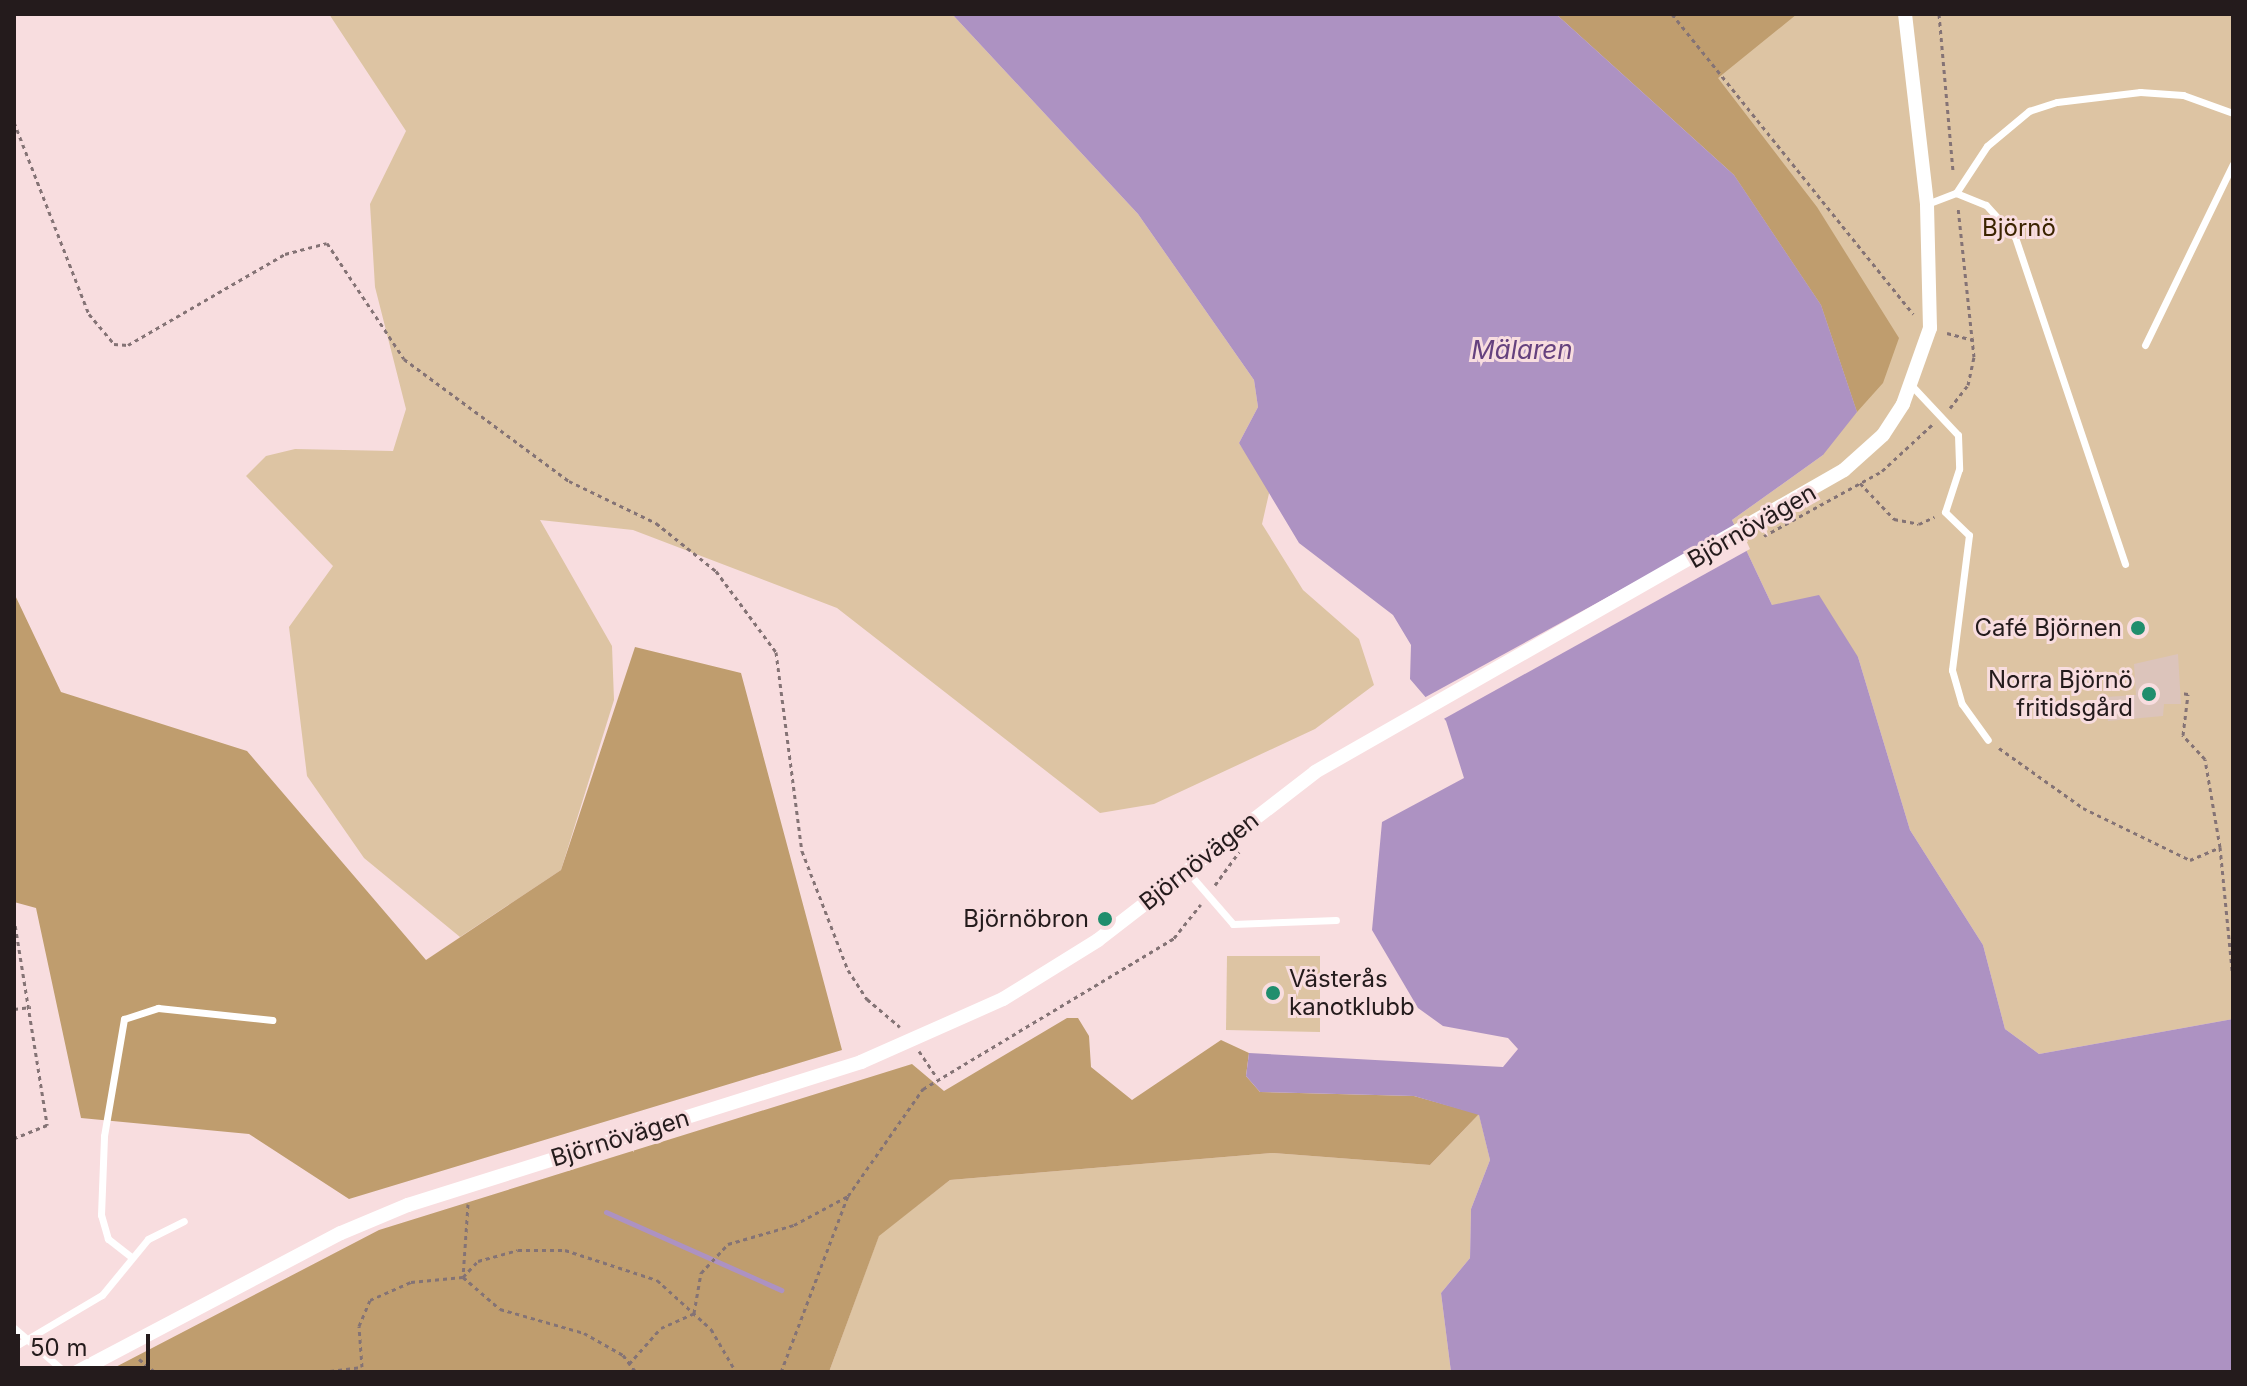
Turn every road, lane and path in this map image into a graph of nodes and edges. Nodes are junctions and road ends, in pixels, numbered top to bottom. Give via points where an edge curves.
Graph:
1 (1672, 14) edge
2 (1905, 14) edge
3 (2233, 113) edge
4 (14, 122) edge
5 (2233, 164) edge
6 (1956, 193) junction
7 (1927, 204) junction
8 (1930, 328) junction
9 (1974, 340) dead end
10 (2145, 345) dead end
11 (1912, 386) junction
12 (1860, 483) dead end
13 (1945, 512) junction
14 (2125, 564) dead end
15 (2181, 693) dead end
16 (1988, 740) joint
17 (1247, 842) dead end
18 (2220, 847) junction
19 (1186, 869) junction
20 (2225, 883) junction
21 (2233, 887) edge
22 (1207, 895) junction
23 (14, 918) edge
24 (1336, 920) dead end
25 (2232, 970) edge
26 (31, 1007) junction
27 (14, 1009) edge
28 (272, 1020) dead end
29 (913, 1042) junction
30 (937, 1078) junction
31 (14, 1138) edge
32 (471, 1183) junction
33 (848, 1196) junction
34 (184, 1221) dead end
35 (130, 1256) junction
36 (463, 1277) junction
37 (694, 1313) junction
38 (14, 1328) edge
39 (33, 1340) junction
40 (14, 1347) edge
41 (629, 1364) junction
42 (362, 1367) junction
43 (65, 1372) edge
44 (77, 1372) edge
45 (322, 1372) edge
46 (366, 1372) edge
47 (636, 1372) edge
48 (736, 1372) edge
49 (781, 1372) edge

1 - 8 path
2 - 7 street, Björnövägen
3 - 6 lane via 2183,95 2140,92 2057,102 2006,129
4 - 29 path via 89,314 114,344 128,345 285,254 327,243 404,359 569,481 656,523 716,571 776,652 802,851 848,970
5 - 10 lane
6 - 7 lane
6 - 14 lane via 1986,205 2015,237
7 - 8 street, Björnövägen
8 - 9 path
8 - 11 street, Björnövägen
11 - 13 lane via 1958,435 1959,469
11 - 19 street, Björnövägen via 1883,435 1844,470 1315,772
12 - 13 path via 1894,519 1919,524
13 - 16 lane via 1969,535 1952,670 1962,704
15 - 18 path via 2188,694 2183,735 2205,759
16 - 18 path via 2083,808 2174,854 2190,860
17 - 22 path
18 - 20 path
19 - 22 lane
19 - 29 street, Björnövägen via 1098,940 1003,999
20 - 21 path
20 - 25 path
22 - 24 lane via 1233,924
22 - 30 path via 1174,938
23 - 26 path
26 - 27 path
26 - 31 path via 47,1125
28 - 35 lane via 158,1008 124,1019 104,1136 101,1215 108,1239
29 - 30 path
29 - 32 street, Björnövägen
30 - 33 path via 881,1141
32 - 36 path
32 - 44 street, Björnövägen via 341,1233
33 - 37 path via 794,1225 728,1244 701,1273
33 - 49 path
34 - 35 lane
35 - 39 lane via 102,1295
36 - 37 path via 478,1261 518,1250 565,1250 657,1280
36 - 41 path via 500,1309 584,1333
36 - 42 path via 411,1282 370,1300 359,1326
37 - 41 path via 661,1328
37 - 48 path
38 - 39 lane
39 - 40 lane
39 - 43 lane
41 - 47 path
42 - 45 path
42 - 46 path

